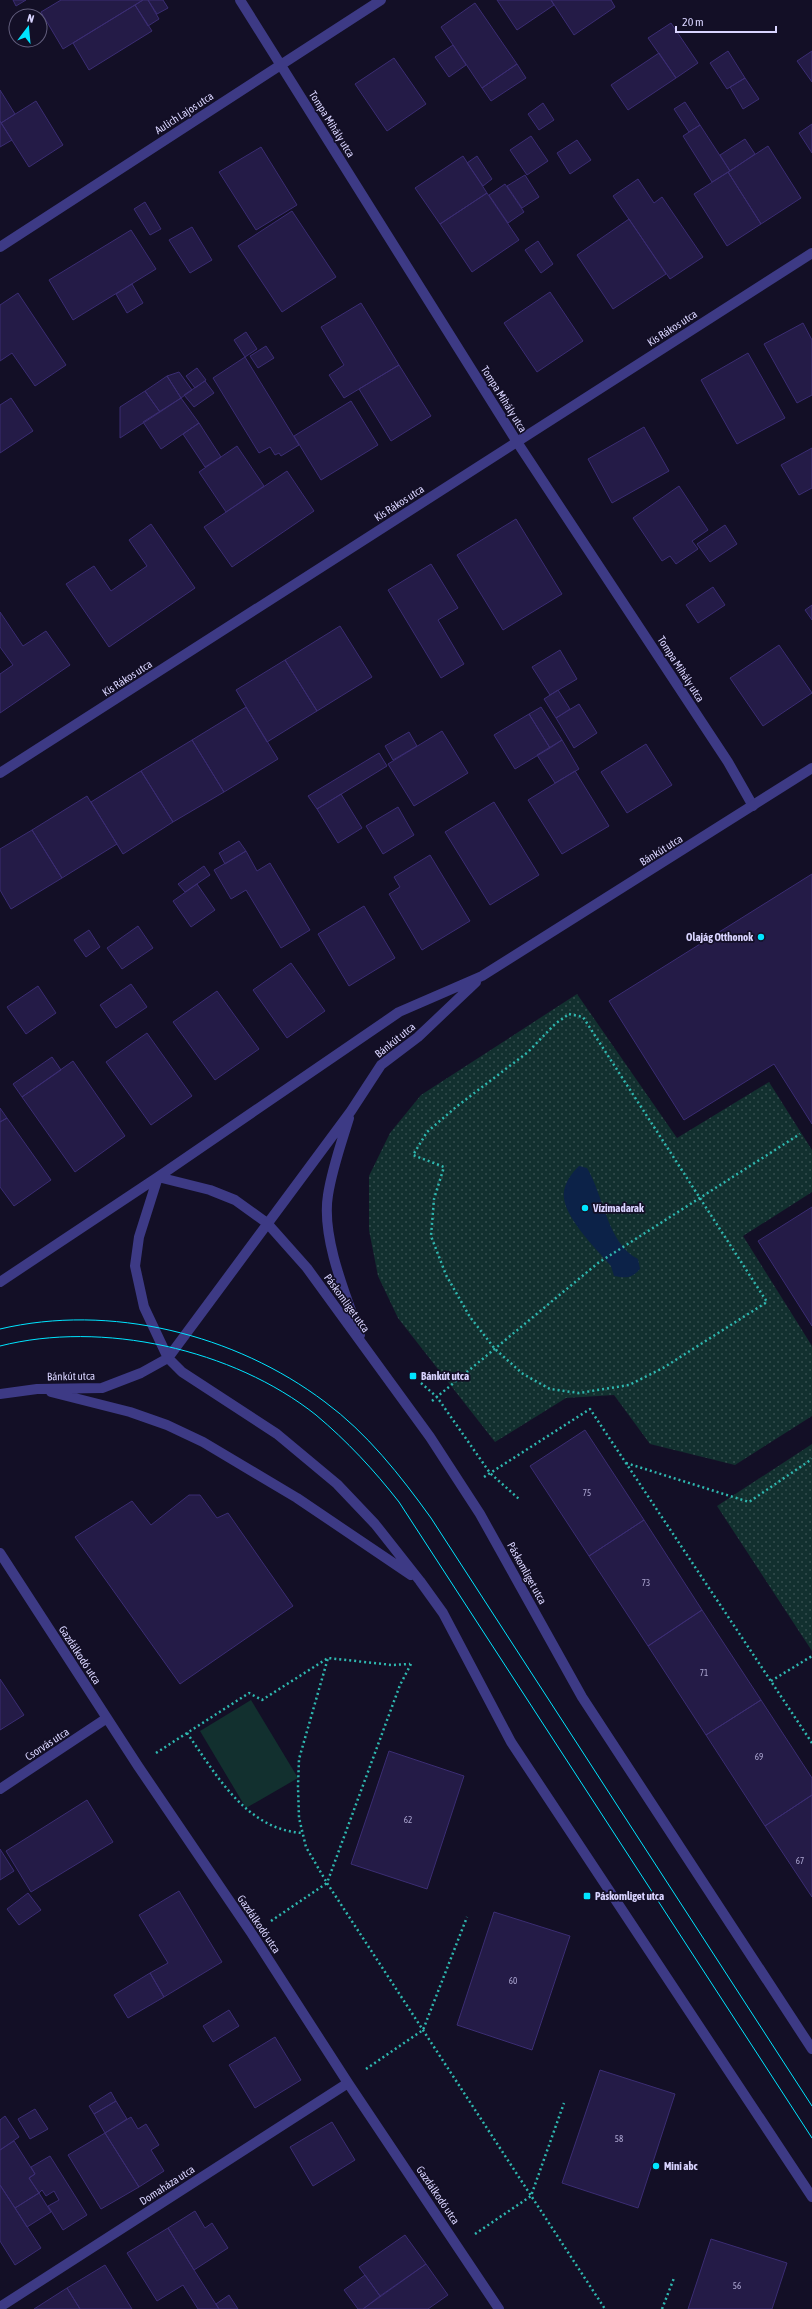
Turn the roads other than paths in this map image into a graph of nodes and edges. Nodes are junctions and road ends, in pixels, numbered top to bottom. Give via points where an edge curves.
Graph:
1 (240, 0) edge
2 (380, 0) edge
3 (281, 64) junction
4 (0, 247) edge
5 (812, 253) edge
6 (517, 442) junction
7 (812, 768) edge
8 (0, 773) edge
9 (753, 806) junction
10 (482, 976) junction
11 (351, 1111) junction
12 (158, 1177) junction
13 (267, 1224) junction
14 (0, 1282) edge
15 (363, 1346) junction
16 (168, 1358) junction
17 (37, 1389) junction
18 (0, 1394) edge
19 (0, 1553) edge
20 (420, 1581) junction
21 (107, 1718) junction
22 (0, 1789) edge
23 (812, 2050) edge
24 (348, 2083) junction
25 (812, 2197) edge
26 (0, 2307) edge
27 (499, 2309) edge

1 - 3 street, Tompa Mihály utca
2 - 3 street, Aulich Lajos utca
3 - 4 street, Aulich Lajos utca
3 - 6 street, Tompa Mihály utca
5 - 6 street, Kis Rákos utca
6 - 8 street, Kis Rákos utca
6 - 9 street, Tompa Mihály utca via 728,762
7 - 9 street, Bánkút utca
9 - 10 street, Bánkút utca
10 - 11 street, Bánkút utca via 418,1037 381,1066
10 - 12 street, Bánkút utca via 399,1012
11 - 13 street, Bánkút utca
11 - 15 street via 328,1197 329,1227 334,1261
12 - 13 street, Páskomliget utca via 184,1182 229,1198
12 - 14 street, Bánkút utca
12 - 16 street via 139,1237 135,1266 144,1307
13 - 15 street, Páskomliget utca via 307,1268
13 - 16 street, Bánkút utca
15 - 23 street, Páskomliget utca via 430,1437 480,1514 582,1697
16 - 17 street, Bánkút utca via 141,1373 102,1388
16 - 20 street via 182,1372 277,1434 337,1484 375,1524
17 - 18 street, Bánkút utca
17 - 20 street via 130,1412 167,1425 203,1442 297,1498
19 - 21 street, Gazdálkodó utca
20 - 25 street via 442,1614 511,1742
21 - 22 street, Csorvás utca
21 - 24 street, Gazdálkodó utca
24 - 26 street, Domaháza utca
24 - 27 street, Gazdálkodó utca

